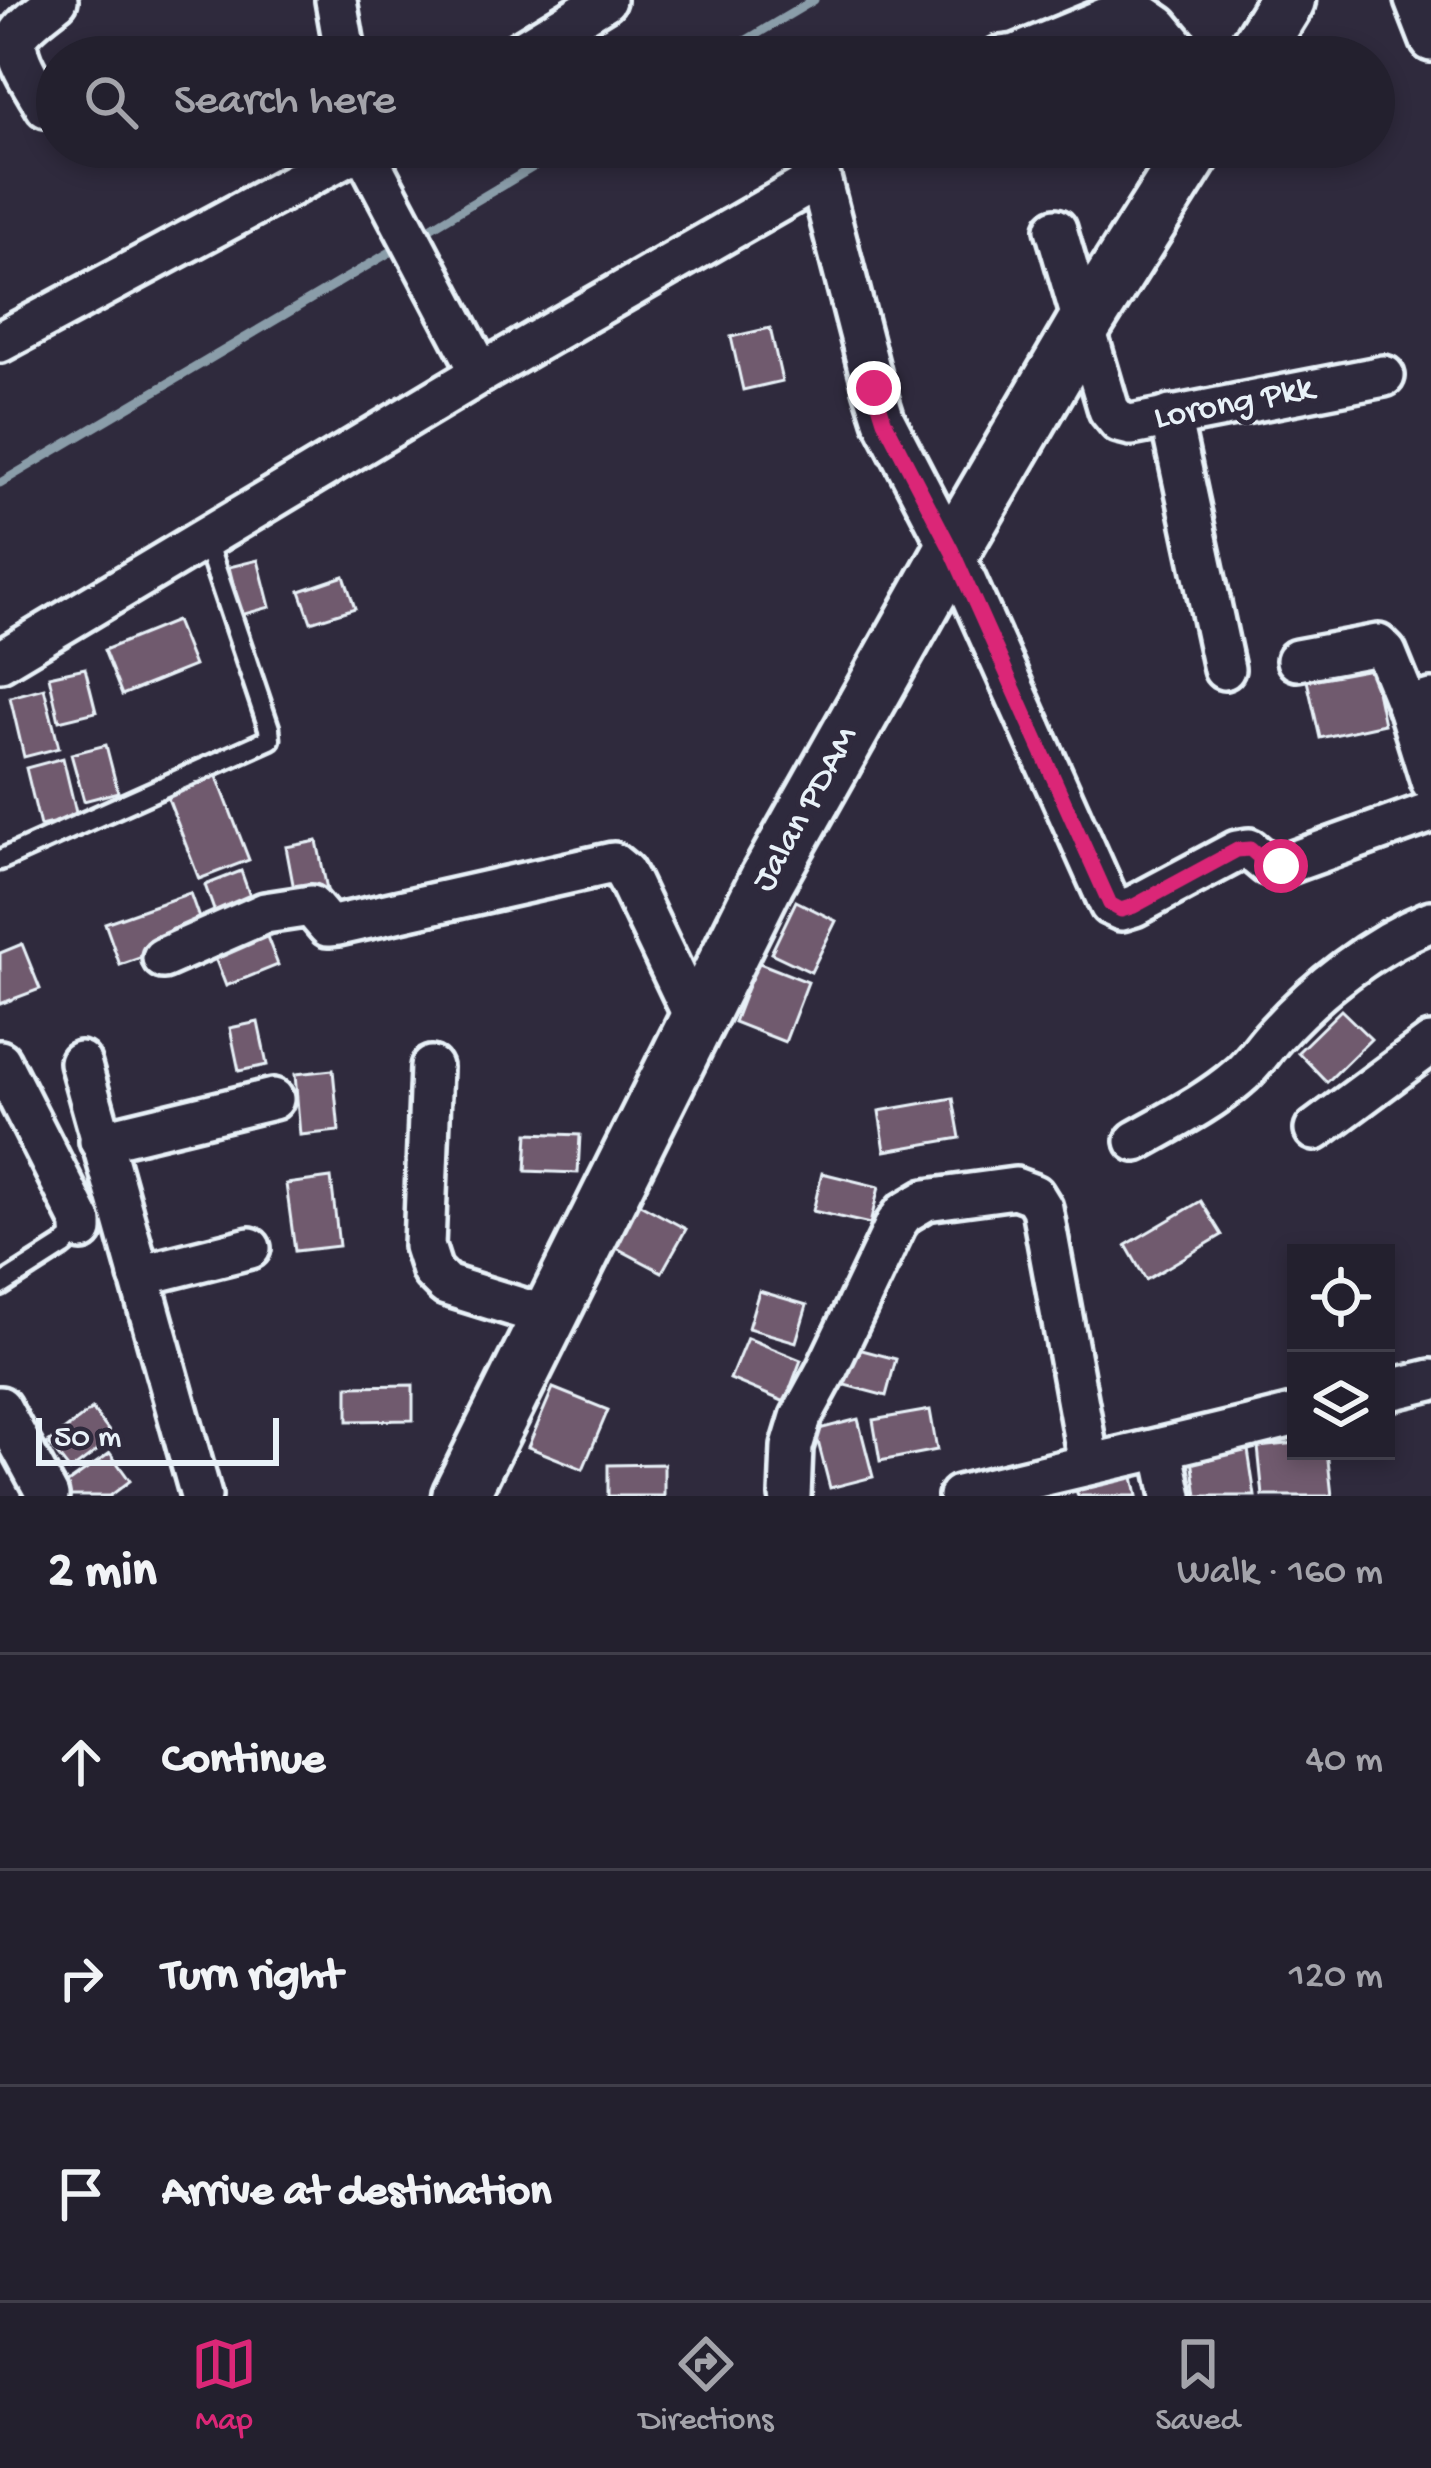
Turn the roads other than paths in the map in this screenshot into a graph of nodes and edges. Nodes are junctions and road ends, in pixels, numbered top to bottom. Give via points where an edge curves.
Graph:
1 (57, 0) edge
2 (337, 0) edge
3 (605, 0) edge
4 (1286, 0) edge
5 (1415, 0) edge
6 (343, 36) edge
7 (546, 36) edge
8 (1062, 36) edge
9 (1167, 36) edge
10 (1265, 36) edge
11 (1431, 41) edge
12 (36, 88) edge
13 (323, 168) edge
14 (373, 168) edge
15 (818, 168) edge
16 (827, 168) edge
17 (1183, 168) edge
18 (1056, 229) dead end
19 (1085, 322) junction
20 (0, 342) edge
21 (481, 373) junction
22 (1384, 376) dead end
23 (1170, 416) junction
24 (205, 538) junction
25 (952, 551) junction
26 (1297, 660) dead end
27 (0, 661) edge
28 (1224, 669) dead end
29 (1419, 704) edge
30 (1431, 781) edge
31 (1431, 812) edge
32 (0, 860) edge
33 (1431, 921) edge
34 (163, 958) dead end
35 (696, 1021) junction
36 (1431, 1044) edge
37 (0, 1061) edge
38 (80, 1062) dead end
39 (431, 1067) dead end
40 (273, 1100) dead end
41 (1315, 1130) dead end
42 (100, 1141) junction
43 (1136, 1141) dead end
44 (82, 1230) joint
45 (250, 1248) dead end
46 (139, 1276) junction
47 (0, 1286) edge
48 (549, 1317) junction
49 (1431, 1380) edge
50 (1395, 1389) edge
51 (0, 1407) edge
52 (1287, 1416) edge
53 (1162, 1449) junction
54 (1089, 1464) junction
55 (48, 1496) edge
56 (201, 1496) edge
57 (460, 1496) edge
58 (790, 1496) edge
59 (959, 1496) edge
60 (1172, 1496) edge

1 - 12 street via 16,44
2 - 6 street
3 - 7 street
4 - 10 street
5 - 11 street
8 - 9 street via 1140,13
13 - 20 street
14 - 21 street
15 - 21 street
16 - 25 street via 884,420
17 - 19 street, Jalan PDAM
18 - 19 street
19 - 23 street, Lorong Pkk via 1115,420
19 - 25 street, Jalan PDAM
21 - 24 street
22 - 23 street, Lorong Pkk
23 - 28 street
24 - 27 street
24 - 32 lane via 270,739
25 - 31 street via 1116,909 1237,850 1281,866
25 - 35 street, Jalan PDAM
26 - 29 street via 1378,645
29 - 30 street
33 - 43 street via 1350,967 1243,1074
34 - 35 street via 265,913 310,907 338,926 613,863
35 - 48 street, Jalan PDAM
36 - 41 street
37 - 44 street
38 - 42 street
39 - 48 street via 424,1246 432,1271 446,1285
40 - 42 street
42 - 46 street
44 - 47 lane
45 - 46 street
46 - 56 street
48 - 57 street, Jalan PDAM
49 - 50 street
51 - 55 street
52 - 53 street
53 - 54 street
53 - 60 street
54 - 58 street via 1042,1208 1016,1188 926,1200 904,1213 801,1417
54 - 59 street

